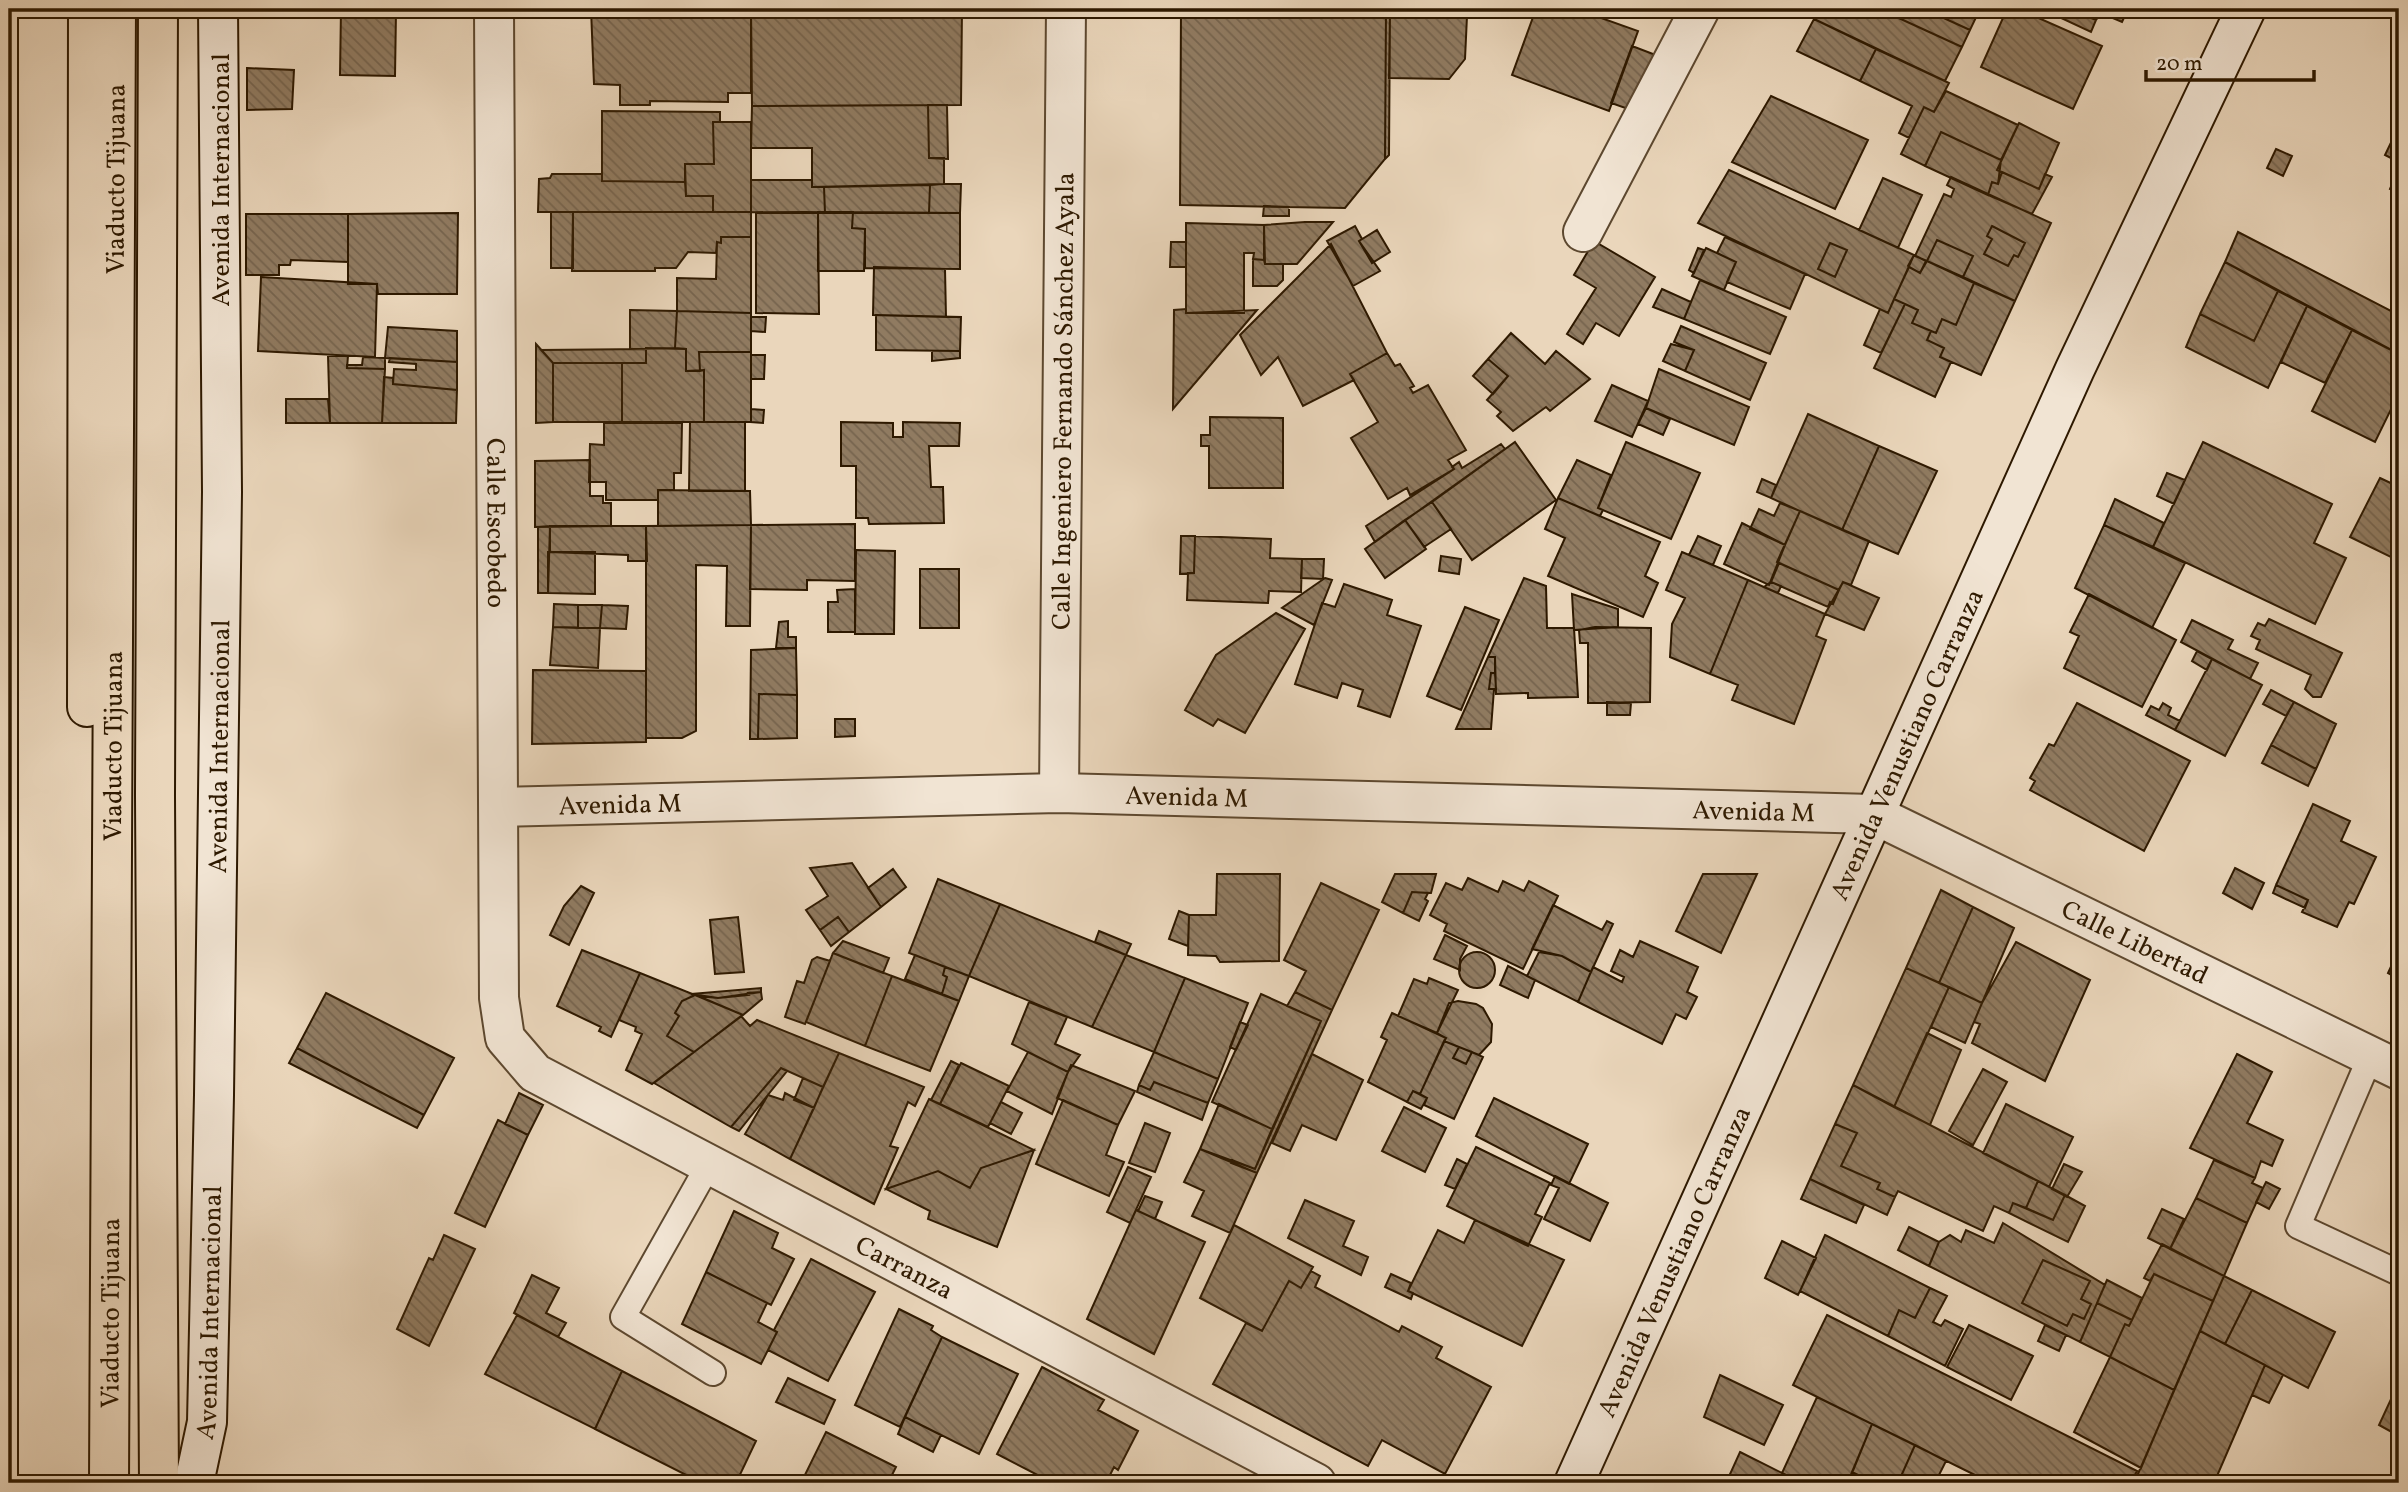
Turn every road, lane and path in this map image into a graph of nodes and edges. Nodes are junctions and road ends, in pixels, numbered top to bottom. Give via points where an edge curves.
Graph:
1 (88, 9) edge
2 (116, 9) edge
3 (139, 9) edge
4 (158, 9) edge
5 (218, 9) edge
6 (494, 9) edge
7 (1066, 9) edge
8 (1700, 9) edge
9 (2246, 9) edge
10 (1583, 232) dead end
11 (1059, 793) junction
12 (501, 807) junction
13 (1873, 814) junction
14 (505, 1038) joint
15 (2385, 1062) edge
16 (708, 1166) junction
17 (2399, 1273) edge
18 (713, 1373) dead end
19 (88, 1483) edge
20 (109, 1483) edge
21 (132, 1483) edge
22 (159, 1483) edge
23 (194, 1483) edge
24 (1316, 1483) edge
25 (1574, 1483) edge

1 - 19 highway
2 - 20 highway, Viaducto Tijuana
3 - 21 highway, Viaducto Tijuana
4 - 22 highway, Avenida Internacional via 155,796
5 - 23 street, Avenida Internacional via 222,492 214,1094 207,1422
6 - 12 street, Calle Escobedo
7 - 11 street, Calle Ingeniero Fernando Sánchez Ayala
8 - 10 street
9 - 13 street, Avenida Venustiano Carranza via 2075,369
11 - 12 street, Avenida M
11 - 13 street, Avenida M
12 - 14 street, Calle Escobedo via 499,998
13 - 15 street, Calle Libertad
13 - 25 street, Avenida Venustiano Carranza
14 - 16 street, Carranza via 535,1073
15 - 17 lane via 2298,1226
16 - 18 lane via 623,1317
16 - 24 street, Carranza

